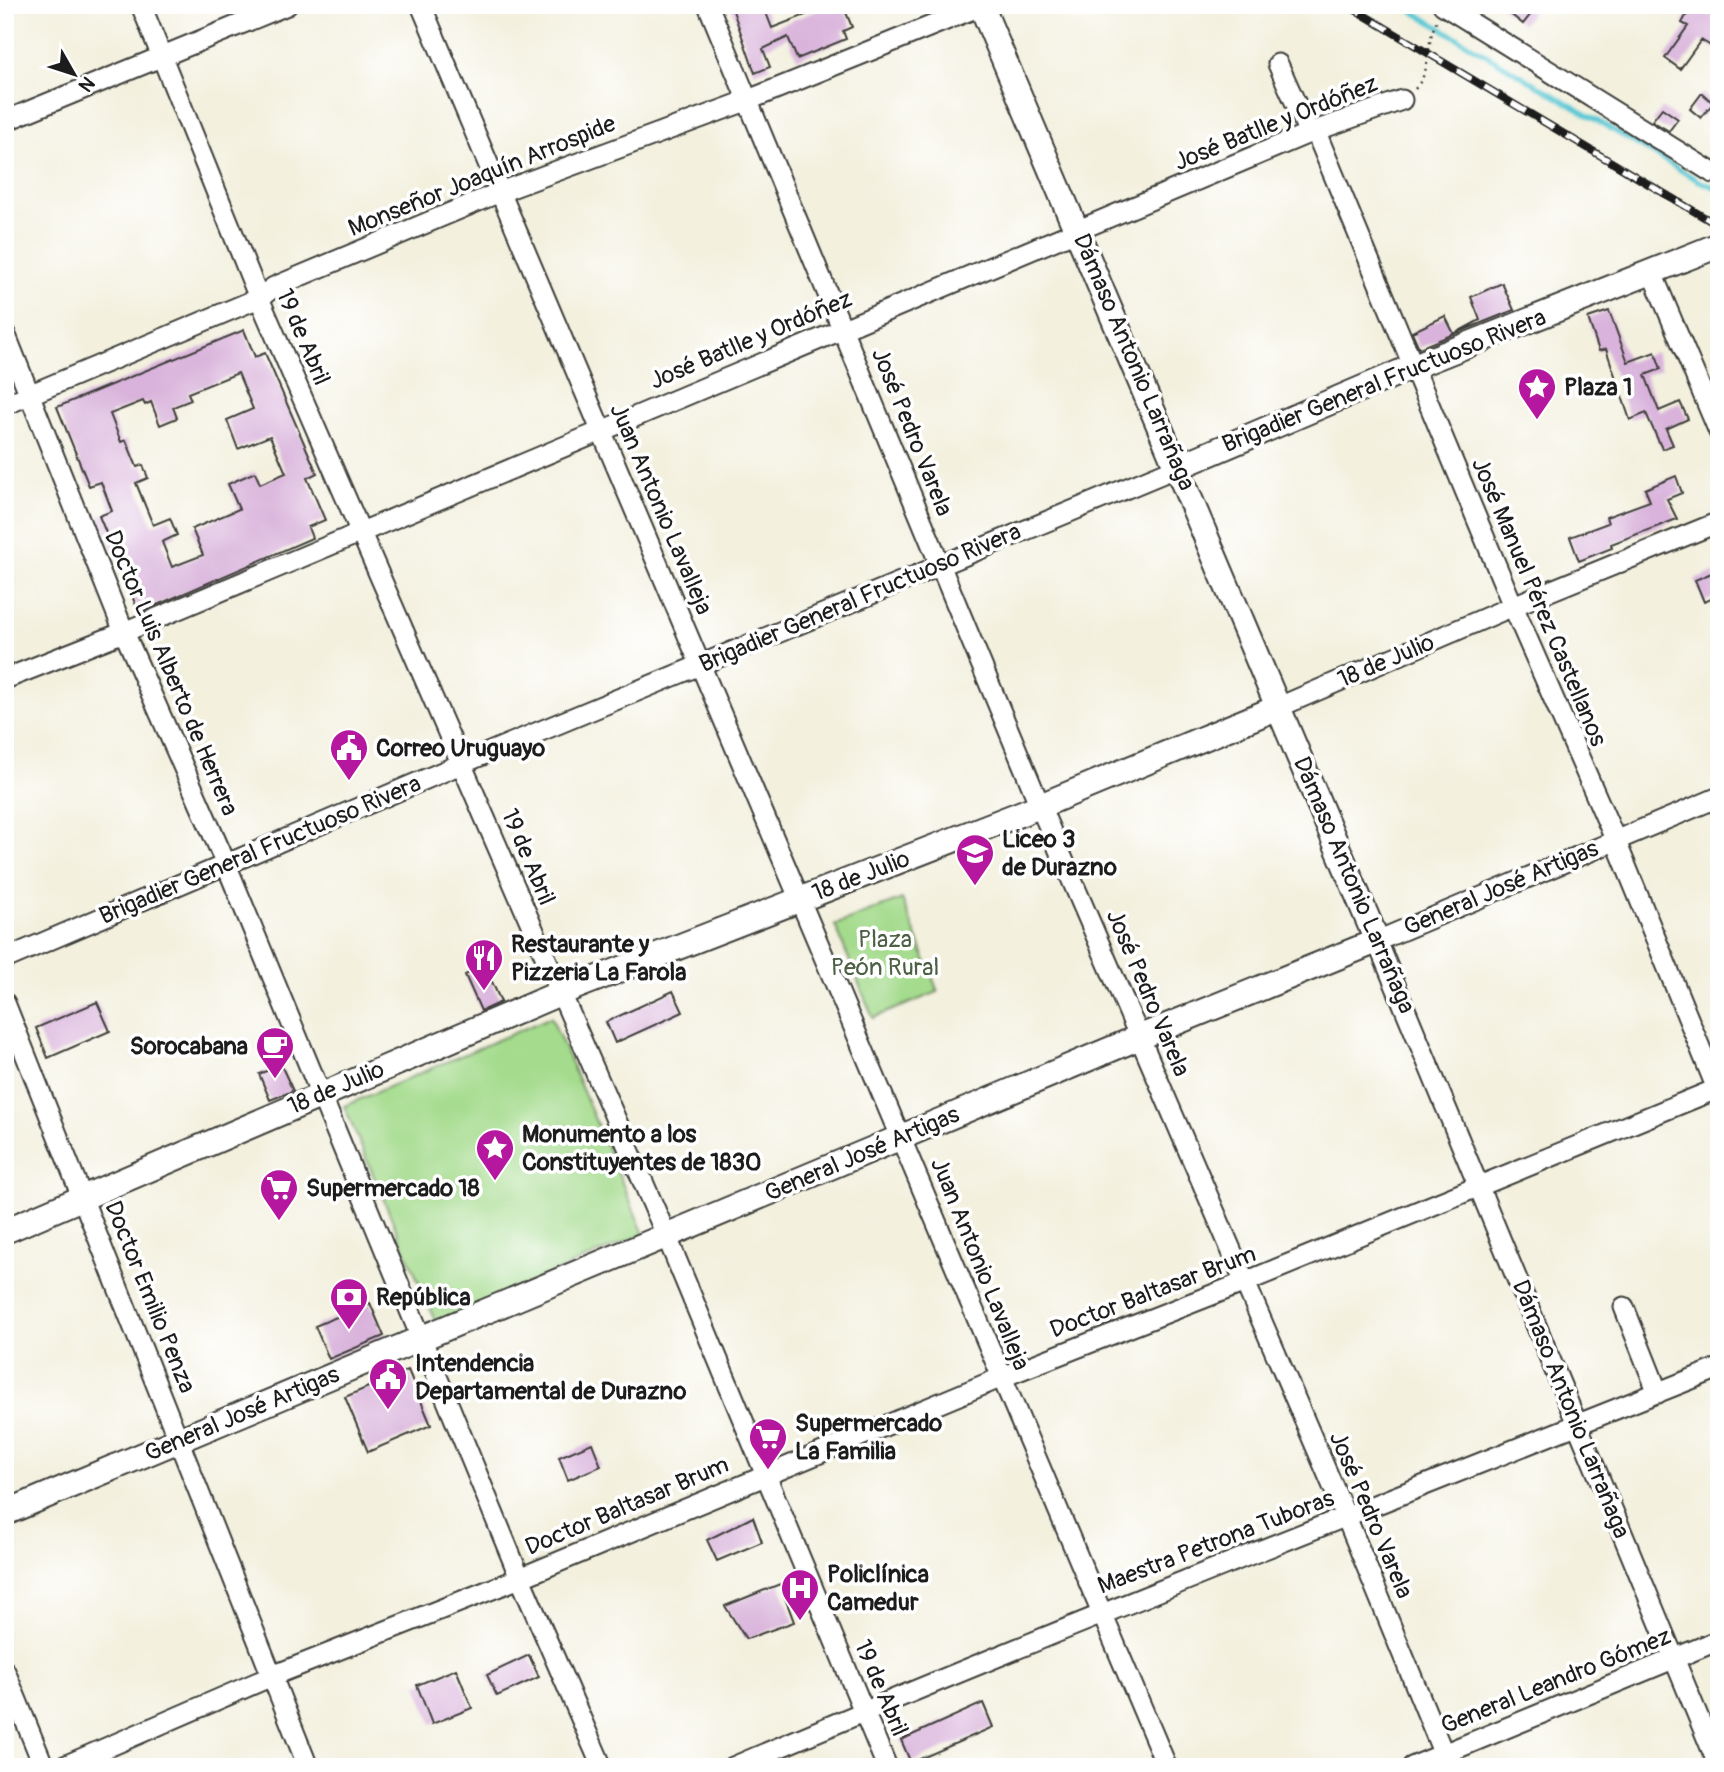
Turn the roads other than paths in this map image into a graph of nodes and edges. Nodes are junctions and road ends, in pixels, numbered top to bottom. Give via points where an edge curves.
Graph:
1 (141, 5) edge
2 (287, 5) edge
3 (421, 5) edge
4 (708, 5) edge
5 (982, 5) edge
6 (1440, 12) edge
7 (162, 55) junction
8 (1278, 64) dead end
9 (1402, 100) road end
10 (746, 101) junction
11 (5, 121) edge
12 (1312, 132) junction
13 (1719, 174) edge
14 (500, 192) junction
15 (1078, 231) junction
16 (1719, 245) edge
17 (1651, 273) junction
18 (259, 298) junction
19 (843, 329) junction
20 (5, 333) edge
21 (1412, 367) junction
22 (29, 395) junction
23 (5, 404) edge
24 (601, 429) junction
25 (1719, 432) edge
26 (1178, 467) junction
27 (1719, 522) edge
28 (358, 531) junction
29 (940, 564) junction
30 (1513, 606) junction
31 (124, 632) junction
32 (701, 665) junction
33 (5, 679) edge
34 (1279, 707) junction
35 (461, 764) junction
36 (1719, 797) edge
37 (1040, 806) junction
38 (1615, 839) junction
39 (226, 864) junction
40 (801, 900) junction
41 (1377, 941) junction
42 (5, 959) edge
43 (560, 993) junction
44 (5, 1003) edge
45 (1140, 1037) junction
46 (1718, 1090) edge
47 (319, 1095) junction
48 (901, 1137) junction
49 (1480, 1185) junction
50 (84, 1198) junction
51 (5, 1231) edge
52 (667, 1237) junction
53 (1245, 1282) junction
54 (1624, 1307) dead end
55 (423, 1339) junction
56 (1719, 1368) edge
57 (1000, 1378) junction
58 (1658, 1393) junction
59 (1577, 1425) junction
60 (180, 1439) junction
61 (764, 1476) junction
62 (5, 1514) edge
63 (1347, 1519) junction
64 (520, 1578) junction
65 (1100, 1612) junction
66 (1719, 1640) edge
67 (1674, 1659) junction
68 (5, 1671) edge
69 (272, 1676) junction
70 (864, 1711) junction
71 (1446, 1760) edge
72 (44, 1767) edge
73 (62, 1767) edge
74 (308, 1767) edge
75 (602, 1767) edge
76 (733, 1767) edge
77 (887, 1767) edge
78 (1167, 1767) edge
79 (1412, 1767) edge
80 (1719, 1767) edge

1 - 7 street, 19 de Abril
2 - 7 street
3 - 14 street, Juan Antonio Lavalleja
4 - 10 street, José Pedro Varela
5 - 10 street, Monseñor Joaquín Arrospide
5 - 15 street, Dámaso Antonio Larrañaga
6 - 13 street
7 - 11 street
7 - 18 street, 19 de Abril
8 - 12 street, José Manuel Pérez Castellanos
9 - 12 street, José Batlle y Ordóñez
10 - 14 street, Monseñor Joaquín Arrospide
10 - 19 street, José Pedro Varela
12 - 15 street, José Batlle y Ordóñez
12 - 21 street, José Manuel Pérez Castellanos
14 - 18 street, Monseñor Joaquín Arrospide via 274,287
14 - 24 street, Juan Antonio Lavalleja
15 - 19 street, José Batlle y Ordóñez
15 - 26 street, Dámaso Antonio Larrañaga
16 - 17 street, Brigadier General Fructuoso Rivera
17 - 21 street, Brigadier General Fructuoso Rivera
17 - 25 street
18 - 22 street, Monseñor Joaquín Arrospide
18 - 28 street, 19 de Abril
19 - 24 street, José Batlle y Ordóñez
19 - 29 street, José Pedro Varela
20 - 22 street, Doctor Luis Alberto de Herrera
21 - 26 street, Brigadier General Fructuoso Rivera
21 - 30 street, José Manuel Pérez Castellanos
22 - 23 street, Monseñor Joaquín Arrospide
22 - 31 street, Doctor Luis Alberto de Herrera
24 - 28 street, José Batlle y Ordóñez
24 - 32 street, Juan Antonio Lavalleja
26 - 29 street, Brigadier General Fructuoso Rivera
26 - 34 street, Dámaso Antonio Larrañaga
27 - 30 street, 18 de Julio
28 - 31 street, José Batlle y Ordóñez
28 - 35 street, 19 de Abril
29 - 32 street, Brigadier General Fructuoso Rivera
29 - 37 street, José Pedro Varela
30 - 34 street, 18 de Julio
30 - 38 street, José Manuel Pérez Castellanos
31 - 33 street, José Batlle y Ordóñez
31 - 39 street, Doctor Luis Alberto de Herrera
32 - 35 street, Brigadier General Fructuoso Rivera
32 - 40 street, Juan Antonio Lavalleja
34 - 37 street, 18 de Julio
34 - 41 street, Dámaso Antonio Larrañaga
35 - 39 street, Brigadier General Fructuoso Rivera
35 - 43 street, 19 de Abril
36 - 38 street, General José Artigas
37 - 40 street, 18 de Julio
37 - 45 street, José Pedro Varela
38 - 41 street, General José Artigas
38 - 46 street, José Manuel Pérez Castellanos
39 - 42 street, Brigadier General Fructuoso Rivera
39 - 47 street, Doctor Luis Alberto de Herrera
40 - 43 street, 18 de Julio
40 - 48 street, Juan Antonio Lavalleja
41 - 45 street, General José Artigas
41 - 49 street, Dámaso Antonio Larrañaga
43 - 47 street, 18 de Julio
43 - 52 street, 19 de Abril
44 - 50 street, Doctor Emilio Penza
45 - 48 street, General José Artigas
45 - 53 street, José Pedro Varela
46 - 49 street, Doctor Baltasar Brum
47 - 50 street, 18 de Julio
47 - 55 street, Doctor Luis Alberto de Herrera
48 - 52 street, General José Artigas
48 - 57 street, Juan Antonio Lavalleja
49 - 53 street, Doctor Baltasar Brum
49 - 59 street, Dámaso Antonio Larrañaga
50 - 51 street, 18 de Julio
50 - 60 street, Doctor Emilio Penza
52 - 55 street, General José Artigas
52 - 61 street, 19 de Abril
53 - 57 street, Doctor Baltasar Brum
53 - 63 street, José Pedro Varela
54 - 58 street
55 - 60 street, General José Artigas
55 - 64 street, Doctor Luis Alberto de Herrera
56 - 58 street, Maestra Petrona Tuboras
57 - 61 street, Doctor Baltasar Brum
57 - 65 street, Juan Antonio Lavalleja
58 - 59 street, Maestra Petrona Tuboras
59 - 63 street, Maestra Petrona Tuboras
59 - 67 street, Dámaso Antonio Larrañaga
60 - 62 street, General José Artigas
60 - 69 street, Doctor Emilio Penza
61 - 64 street, Doctor Baltasar Brum
61 - 70 street, 19 de Abril
63 - 65 street, Maestra Petrona Tuboras
63 - 71 street, José Pedro Varela
64 - 69 street, Doctor Baltasar Brum
64 - 75 street, Doctor Luis Alberto de Herrera
65 - 70 street, Maestra Petrona Tuboras
65 - 78 street, Juan Antonio Lavalleja
66 - 67 street, General Leandro Gómez
67 - 71 street, General Leandro Gómez
67 - 80 street, Dámaso Antonio Larrañaga
68 - 72 street
69 - 73 street, Doctor Baltasar Brum
69 - 74 street, Doctor Emilio Penza
70 - 76 street, Maestra Petrona Tuboras
70 - 77 street, 19 de Abril
71 - 79 street, General Leandro Gómez

